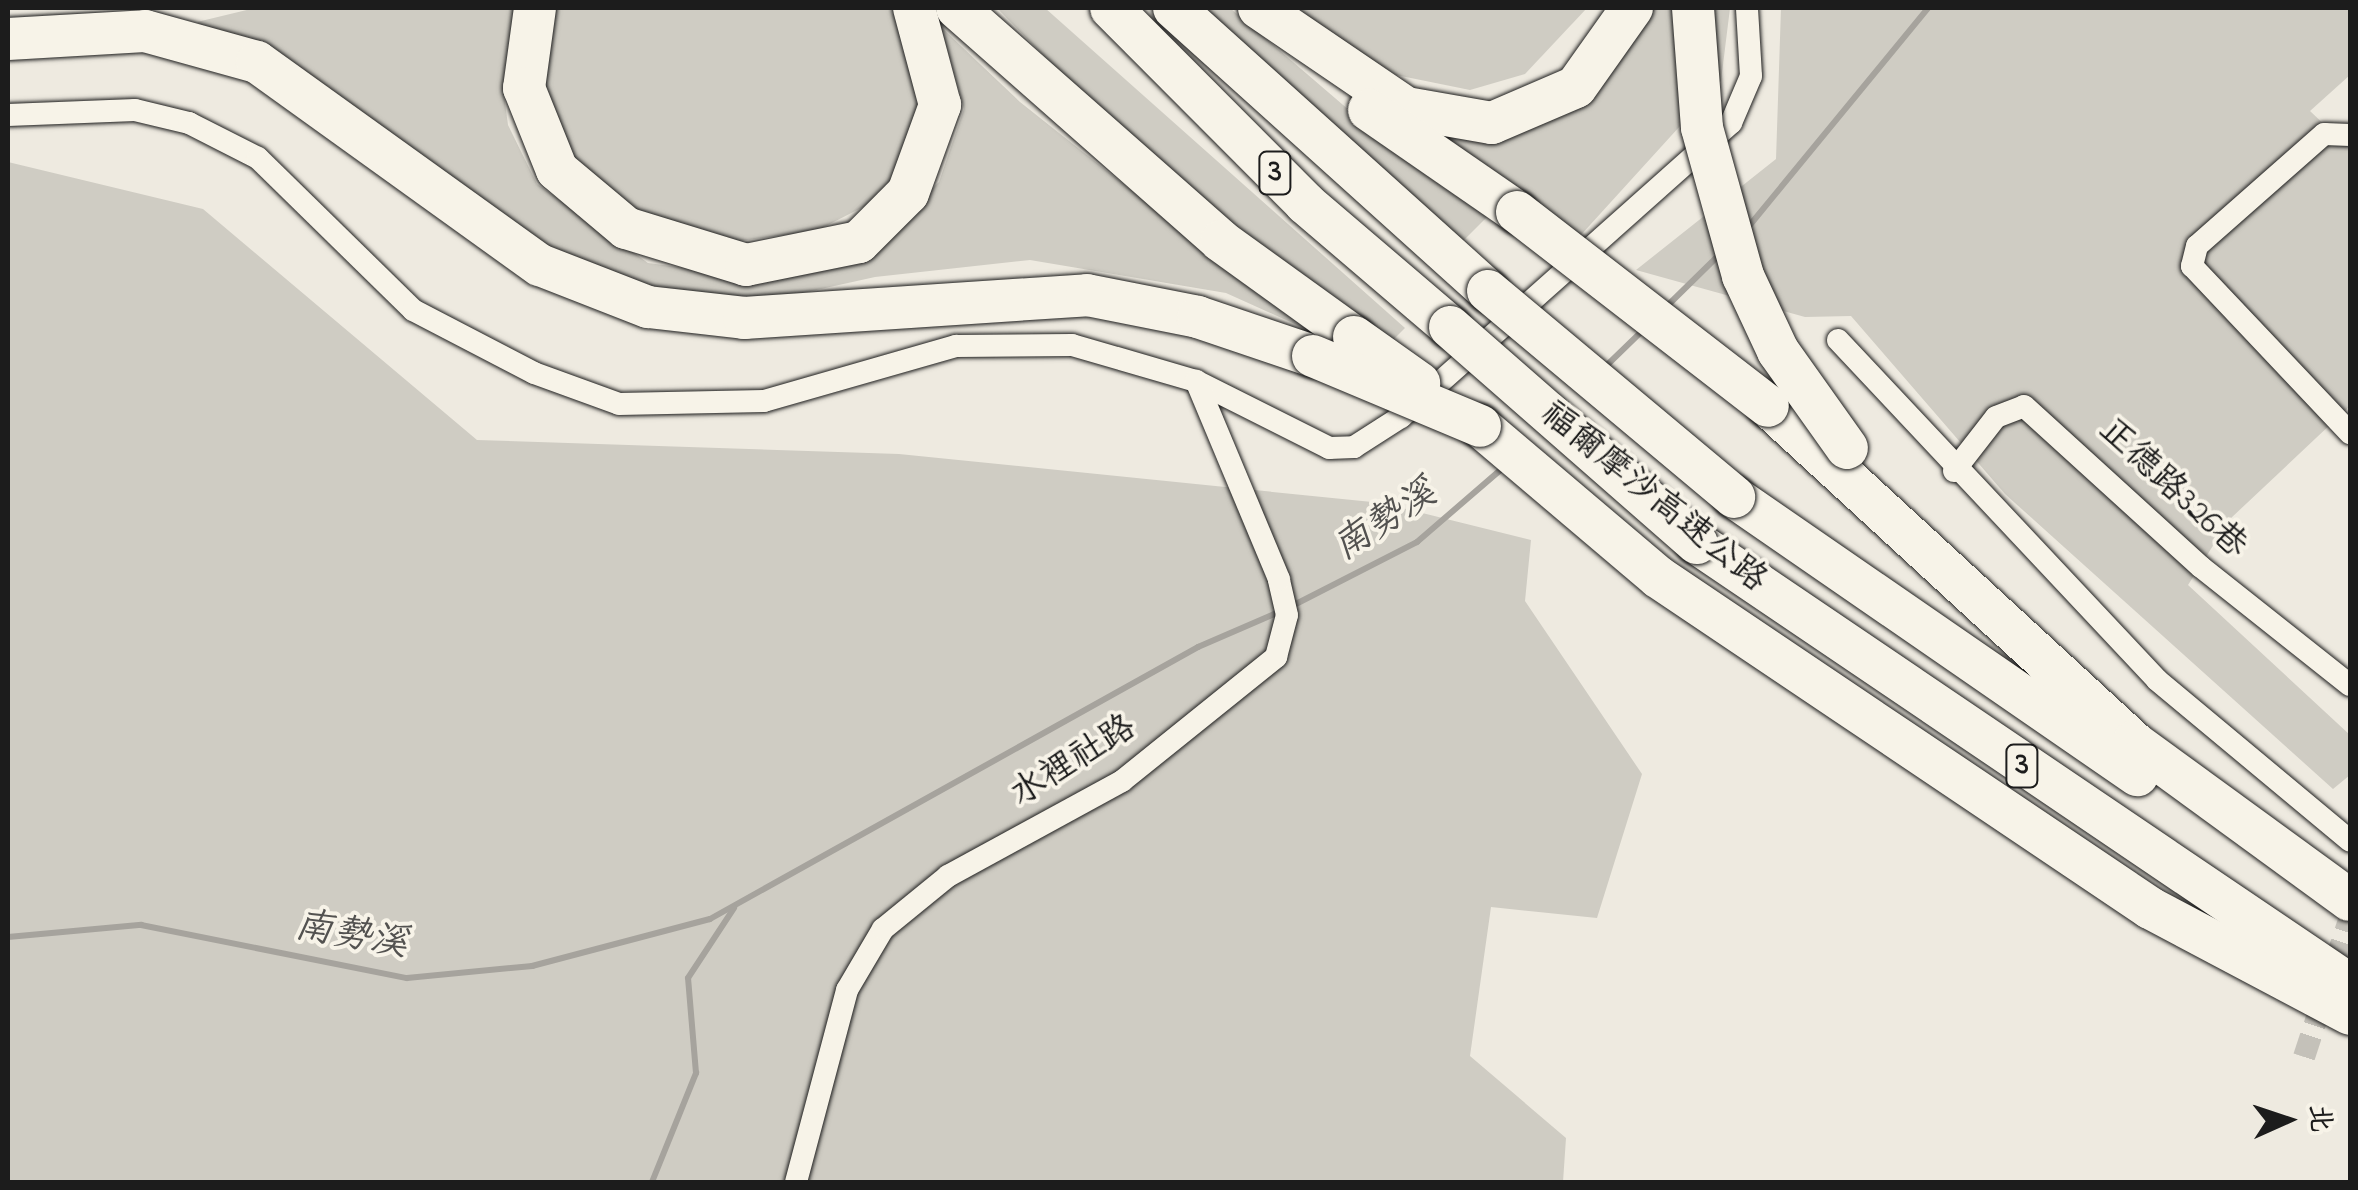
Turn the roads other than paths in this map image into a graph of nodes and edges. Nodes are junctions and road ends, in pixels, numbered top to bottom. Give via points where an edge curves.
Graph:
1 (534, 8) edge
2 (914, 8) edge
3 (957, 8) edge
4 (1111, 8) edge
5 (1174, 8) edge
6 (1257, 8) edge
7 (1632, 8) edge
8 (1693, 8) edge
9 (1747, 8) edge
10 (8, 39) edge
11 (8, 115) edge
12 (2350, 135) edge
13 (1838, 340) dead end
14 (1196, 381) junction
15 (1480, 426) junction
16 (2350, 433) edge
17 (1954, 471) junction
18 (2010, 630) junction
19 (2350, 685) edge
20 (2350, 841) edge
21 (2350, 900) edge
22 (2350, 916) edge
23 (2350, 986) edge
24 (2350, 1014) edge
25 (796, 1182) edge

1 - 2 highway via 523,65 528,110 571,188 647,238 716,262 770,265 860,242 920,172 940,105
3 - 15 highway, bridge via 1221,241
4 - 23 highway, 福爾摩沙高速公路 / 3, bridge via 1304,203 1697,543
5 - 22 highway, 福爾摩沙高速公路 / 3, bridge via 1488,291 1734,497
6 - 7 highway via 1406,108 1492,123 1576,87
6 - 18 highway, bridge via 1375,116 1517,212 1768,406
8 - 18 highway, bridge via 1702,128 1743,276 1778,351 1847,448
9 - 14 street via 1751,76 1732,123 1372,437 1330,448
10 - 15 highway, bridge via 145,31 257,62 540,265 648,308 744,318 1087,295 1198,317 1313,356
11 - 14 street via 135,110 190,123 258,158 413,310 534,372 619,404 764,401 909,355 1009,342 1072,345
12 - 16 street via 2324,134 2197,246 2192,266
13 - 17 street
14 - 25 street, 水裡社路 via 1286,607 1276,658 1122,780 948,876 882,930 847,990
15 - 24 highway via 1658,577 2150,908
17 - 19 street, 正德路326巷 via 1996,417 2024,406 2201,567
17 - 20 street via 2157,680
18 - 21 highway via 2133,742

